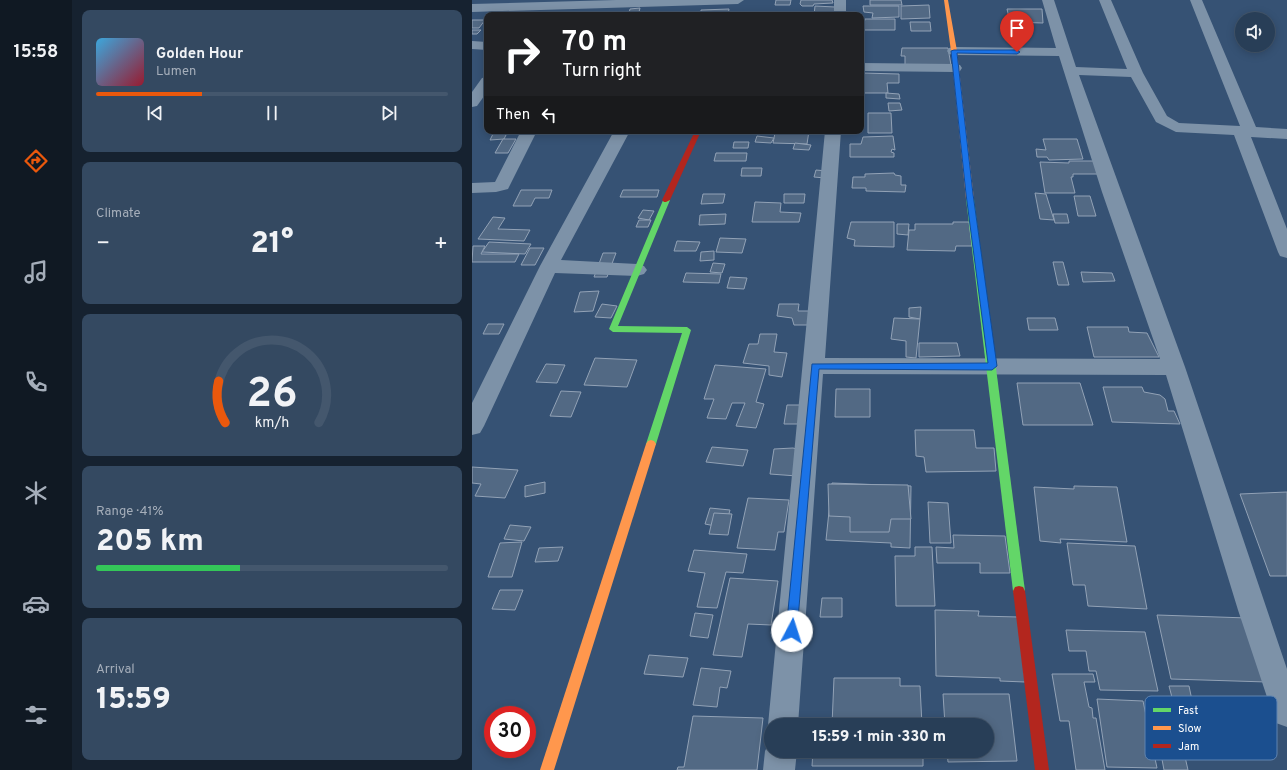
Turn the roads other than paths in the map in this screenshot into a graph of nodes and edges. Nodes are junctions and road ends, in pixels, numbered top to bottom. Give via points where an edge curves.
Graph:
1 (840, 0) edge
2 (946, 0) edge
3 (1048, 0) edge
4 (1105, 0) edge
5 (1196, 0) edge
6 (619, 2) edge
7 (681, 2) junction
8 (472, 8) edge
9 (596, 10) edge
10 (676, 12) edge
11 (736, 12) edge
12 (840, 12) edge
13 (472, 45) edge
14 (484, 46) edge
15 (954, 51) junction
16 (1065, 52) junction
17 (864, 67) edge
18 (955, 68) junction
19 (1070, 71) junction
20 (1136, 73) junction
21 (484, 75) edge
22 (472, 103) edge
23 (1245, 132) junction
24 (528, 134) edge
25 (620, 134) edge
26 (697, 134) edge
27 (833, 134) edge
28 (1287, 134) edge
29 (472, 188) edge
30 (1287, 252) edge
31 (549, 266) junction
32 (637, 270) junction
33 (815, 366) junction
34 (992, 366) junction
35 (1174, 367) junction
36 (472, 426) edge
37 (1287, 712) edge
38 (784, 718) edge
39 (780, 758) edge
40 (547, 770) edge
41 (779, 770) edge
42 (1042, 770) edge

1 - 12 street
2 - 15 street
3 - 16 street
4 - 20 street
5 - 23 street
6 - 7 street
6 - 9 street
7 - 10 street
7 - 11 street via 738,0
8 - 9 street
13 - 14 street
15 - 16 street
15 - 18 street
16 - 19 street
17 - 18 street
18 - 34 street
19 - 20 street
19 - 35 street
20 - 23 street via 1161,120 1167,124 1176,127
21 - 22 street
23 - 28 street
23 - 30 street
24 - 29 street via 502,185
25 - 31 street
26 - 32 street
27 - 33 street
31 - 32 street
31 - 36 street
32 - 40 street via 613,329 687,330
33 - 34 street
33 - 38 street
34 - 35 street
34 - 42 street
35 - 37 street via 1249,603
39 - 41 street

